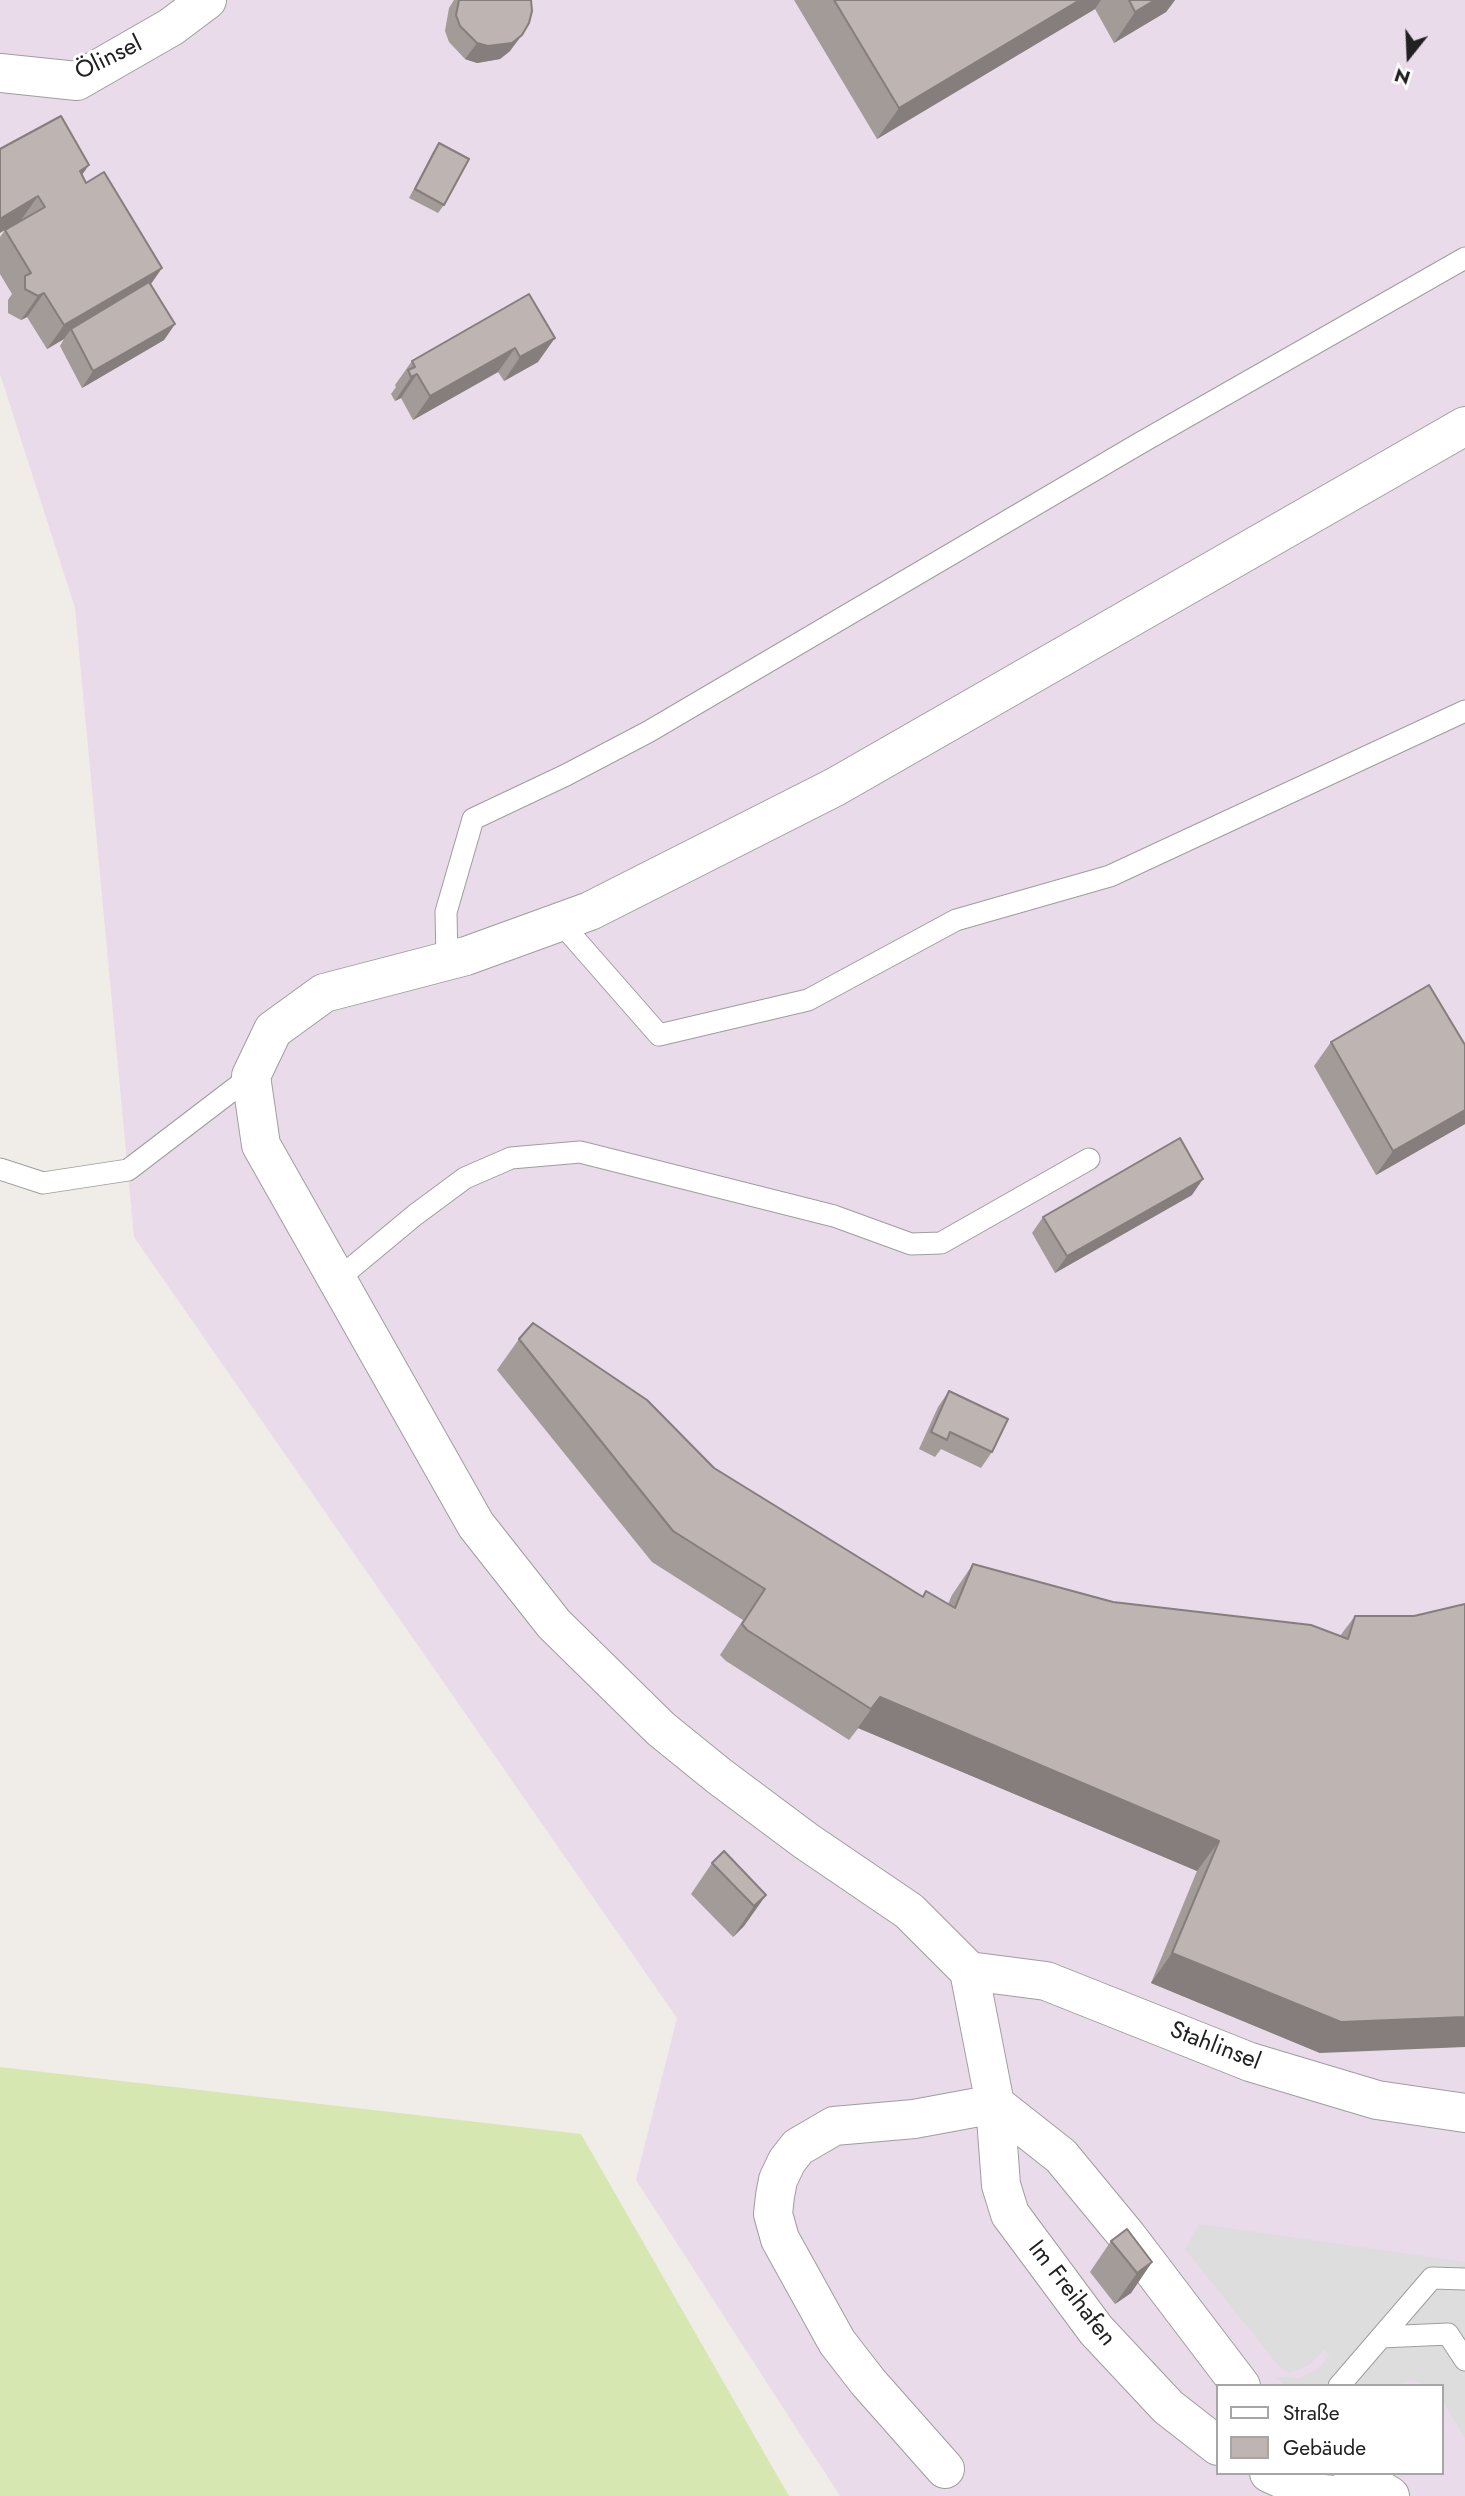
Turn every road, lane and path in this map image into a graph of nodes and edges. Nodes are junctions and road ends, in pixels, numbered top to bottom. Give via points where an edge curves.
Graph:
1 (207, 0) edge
2 (0, 73) edge
3 (1465, 258) edge
4 (1465, 426) edge
5 (1465, 710) edge
6 (559, 922) junction
7 (447, 961) junction
8 (251, 1076) junction
9 (1089, 1159) dead end
10 (0, 1169) edge
11 (338, 1279) junction
12 (969, 1970) junction
13 (995, 2104) junction
14 (1465, 2113) edge
15 (1465, 2279) edge
16 (1381, 2337) junction
17 (1465, 2360) edge
18 (1239, 2384) edge
19 (1341, 2384) edge
20 (1216, 2443) edge
21 (945, 2469) dead end
22 (1273, 2475) edge
23 (1356, 2475) edge
24 (1343, 2496) edge
25 (1391, 2496) edge

1 - 2 street, Ölinsel via 171,27 77,81
3 - 7 lane via 648,732 473,819 446,912
4 - 6 street via 835,786 590,911
5 - 6 lane via 1110,876 956,920 808,1000 659,1035
6 - 7 street
7 - 8 street via 324,993 272,1030
8 - 10 lane via 128,1170 43,1183
8 - 11 street via 261,1144
9 - 11 lane via 941,1243 911,1244 834,1216 580,1152 511,1158 465,1178
11 - 12 street via 476,1525 554,1624 661,1728 806,1841 909,1911
12 - 13 street, Im Freihafen
12 - 14 street, Stahlinsel via 1046,1981 1250,2062 1364,2096
13 - 18 street via 1061,2156
13 - 20 street, Im Freihafen via 1001,2185 1010,2214 1096,2330 1168,2407
13 - 21 street via 823,2130 787,2161 775,2196 773,2214 780,2239 836,2342
15 - 16 lane via 1432,2278
16 - 17 lane via 1448,2334
16 - 19 lane
22 - 24 street via 1313,2493
23 - 25 street

